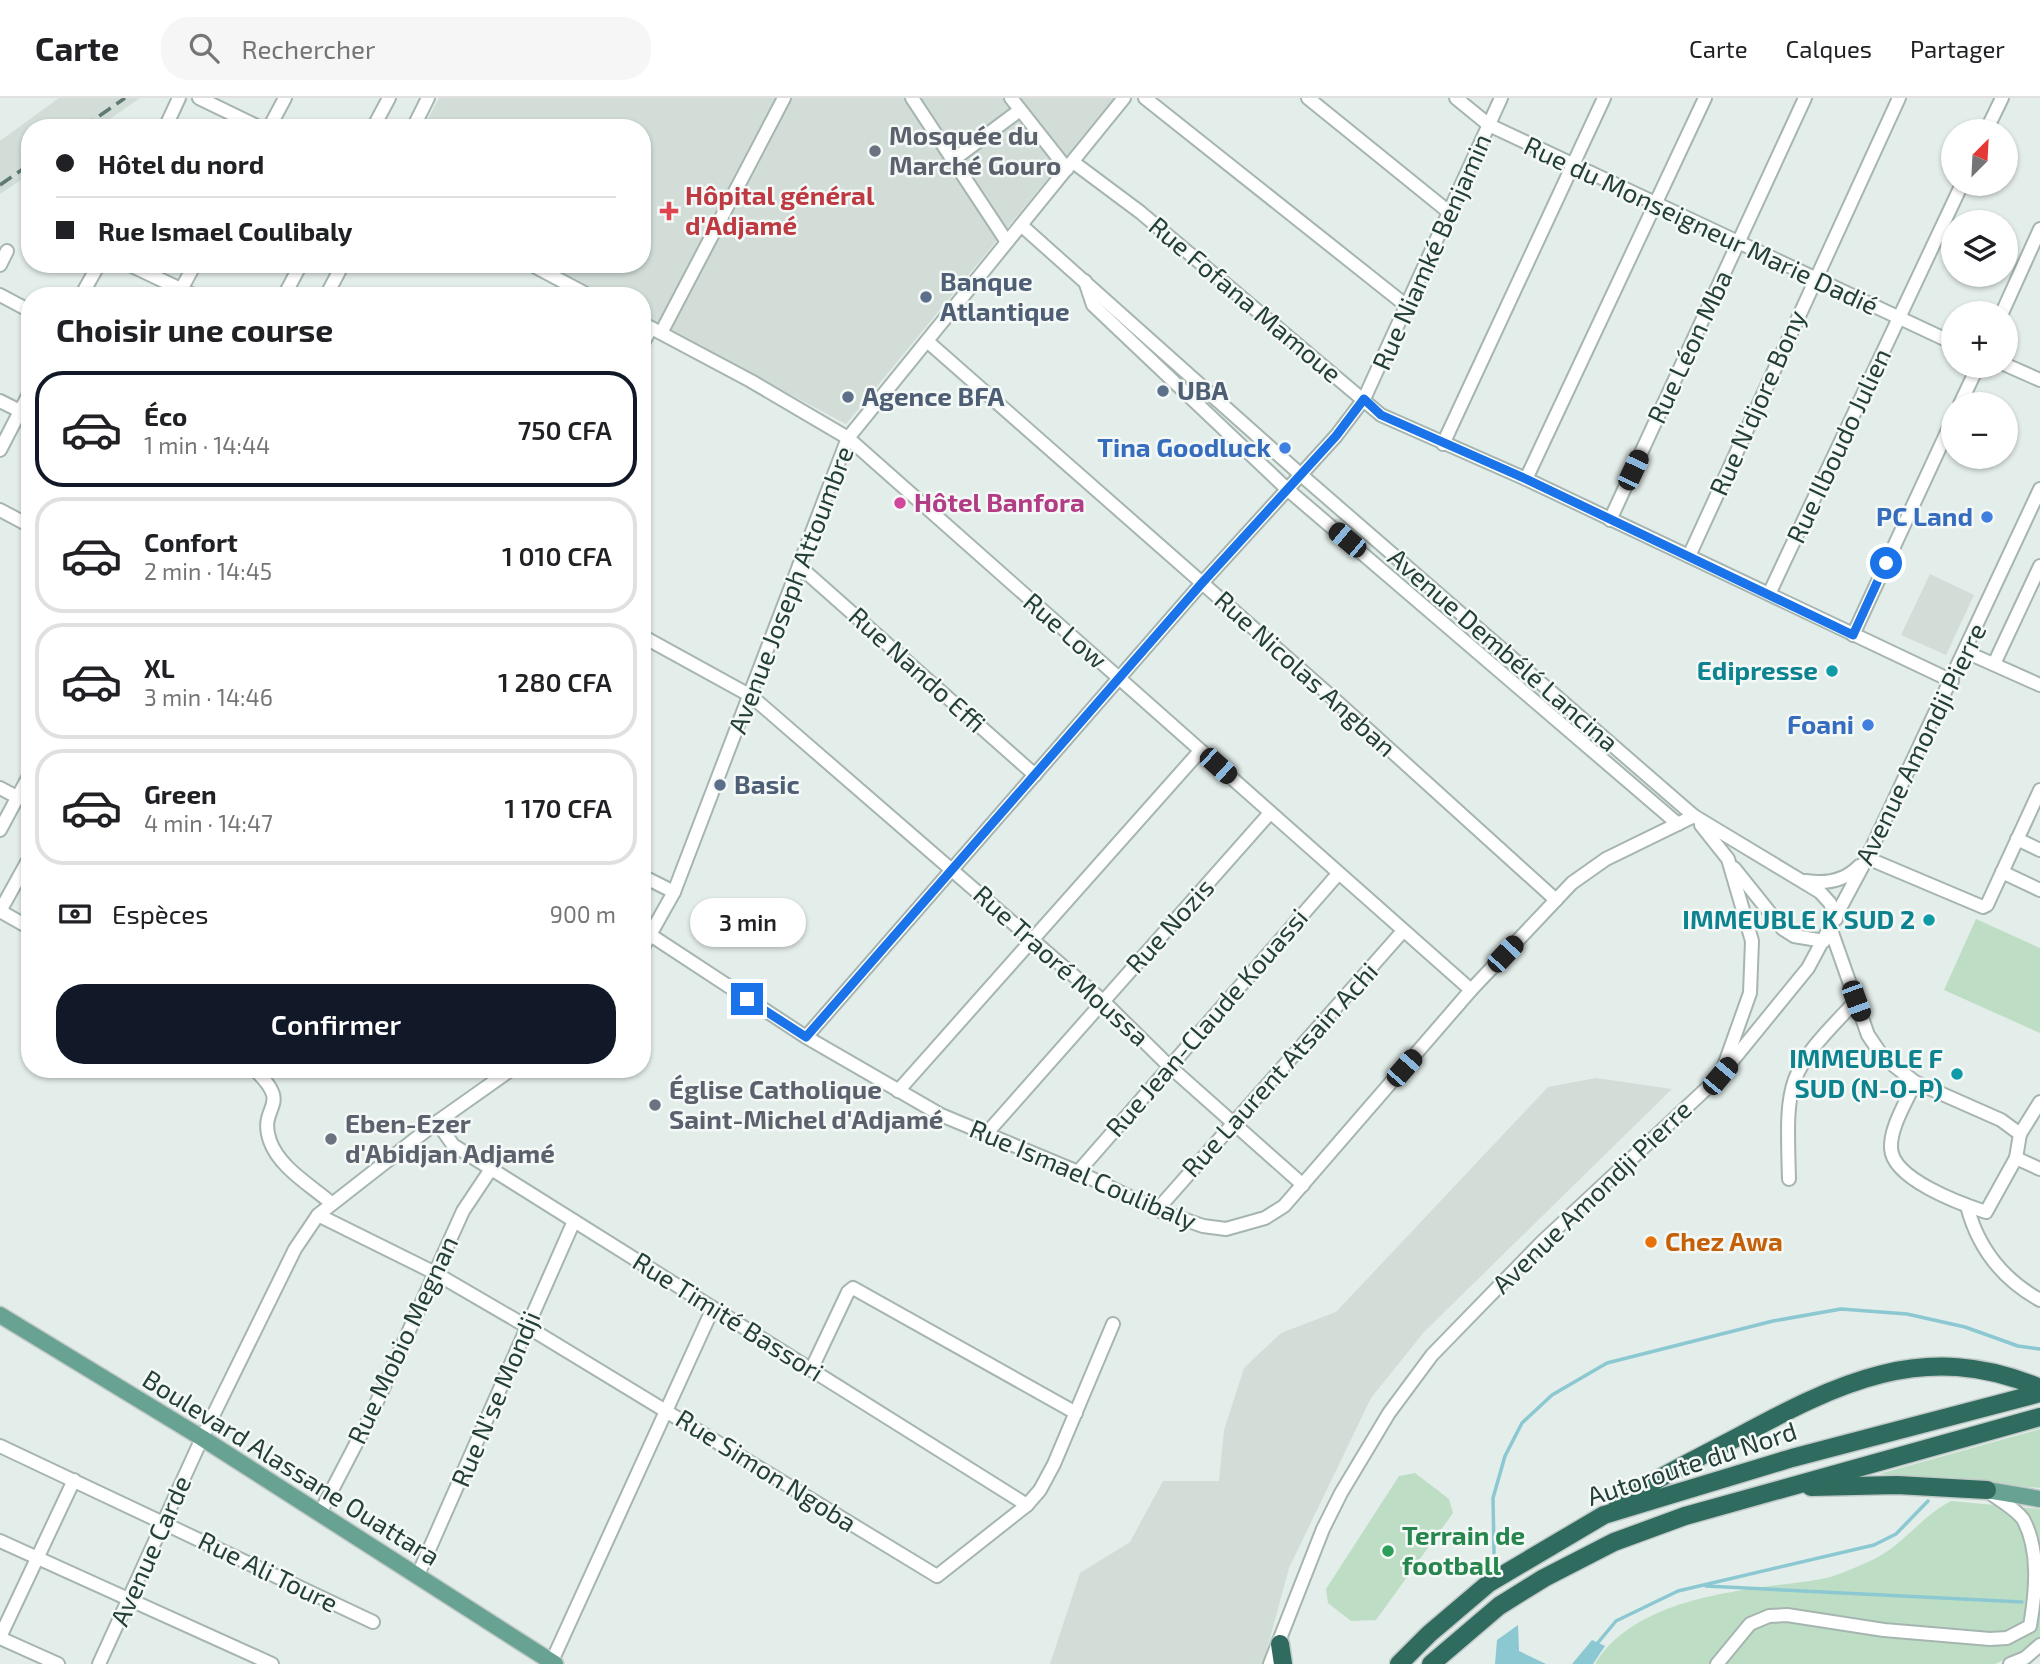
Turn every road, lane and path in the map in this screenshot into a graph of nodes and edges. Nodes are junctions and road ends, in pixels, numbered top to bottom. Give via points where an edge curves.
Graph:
1 (179, 98) edge
2 (199, 98) edge
3 (285, 98) edge
4 (389, 98) edge
5 (428, 98) edge
6 (783, 98) edge
7 (912, 98) edge
8 (1011, 98) edge
9 (1124, 98) edge
10 (1146, 98) edge
11 (1308, 98) edge
12 (1456, 98) edge
13 (1502, 98) edge
14 (1604, 98) edge
15 (1704, 98) edge
16 (1805, 98) edge
17 (1899, 98) edge
18 (2002, 98) edge
19 (1020, 110) junction
20 (169, 119) edge
21 (242, 119) edge
22 (274, 119) edge
23 (378, 119) edge
24 (418, 119) edge
25 (1992, 119) edge
26 (1489, 125) junction
27 (953, 160) junction
28 (1573, 165) junction
29 (1070, 166) junction
30 (1956, 196) edge
31 (1656, 204) junction
32 (1450, 214) junction
33 (1021, 225) junction
34 (2040, 229) edge
35 (1007, 242) junction
36 (1738, 243) junction
37 (7, 251) dead end
38 (0, 265) edge
39 (145, 273) edge
40 (547, 273) edge
41 (1815, 278) junction
42 (1085, 280) junction
43 (171, 287) edge
44 (573, 287) edge
45 (0, 295) edge
46 (2007, 301) edge
47 (21, 306) edge
48 (1408, 307) junction
49 (1899, 319) junction
50 (651, 328) edge
51 (1941, 338) edge
52 (927, 341) junction
53 (2018, 370) edge
54 (2040, 380) edge
55 (1364, 399) junction
56 (0, 401) edge
57 (21, 412) edge
58 (21, 420) edge
59 (848, 439) junction
60 (1443, 444) junction
61 (1941, 445) edge
62 (0, 450) edge
63 (1300, 474) junction
64 (1526, 479) junction
65 (1287, 489) junction
66 (2040, 489) edge
67 (0, 510) edge
68 (1609, 520) junction
69 (21, 521) edge
70 (1689, 556) junction
71 (799, 566) junction
72 (2040, 566) edge
73 (1202, 583) junction
74 (1769, 594) junction
75 (1853, 635) junction
76 (651, 641) edge
77 (1966, 652) junction
78 (1994, 664) junction
79 (1119, 678) junction
80 (1952, 681) junction
81 (2040, 685) edge
82 (751, 696) junction
83 (1200, 751) junction
84 (1035, 775) junction
85 (0, 788) edge
86 (21, 790) edge
87 (2040, 790) edge
88 (17, 797) junction
89 (5, 808) edge
90 (1270, 813) junction
91 (1694, 816) junction
92 (1678, 824) junction
93 (0, 830) edge
94 (2017, 839) junction
95 (2040, 850) edge
96 (1867, 858) junction
97 (1728, 859) junction
98 (953, 869) junction
99 (2002, 872) junction
100 (21, 873) edge
101 (1338, 874) junction
102 (651, 880) edge
103 (1797, 880) junction
104 (2040, 890) edge
105 (674, 892) junction
106 (1556, 900) junction
107 (0, 911) edge
108 (21, 923) edge
109 (1830, 930) junction
110 (1404, 931) junction
111 (652, 936) joint
112 (1033, 939) junction
113 (1471, 990) junction
114 (1103, 1001) junction
115 (1856, 1001) junction
116 (806, 1037) junction
117 (1168, 1065) junction
118 (1720, 1076) junction
119 (263, 1078) edge
120 (499, 1078) edge
121 (1915, 1082) junction
122 (898, 1091) junction
123 (2040, 1102) edge
124 (1233, 1121) junction
125 (437, 1122) junction
126 (986, 1134) junction
127 (2020, 1134) junction
128 (2016, 1158) junction
129 (491, 1169) junction
130 (2040, 1169) edge
131 (1077, 1172) junction
132 (1789, 1179) dead end
133 (1303, 1185) junction
134 (330, 1202) junction
135 (1967, 1206) junction
136 (1157, 1210) junction
137 (318, 1215) junction
138 (574, 1221) junction
139 (435, 1273) junction
140 (2040, 1300) edge
141 (713, 1308) junction
142 (0, 1315) edge
143 (1113, 1324) dead end
144 (526, 1326) junction
145 (811, 1370) junction
146 (2040, 1391) edge
147 (665, 1409) junction
148 (1076, 1413) junction
149 (2040, 1417) edge
150 (202, 1438) junction
151 (0, 1446) edge
152 (74, 1480) junction
153 (1780, 1489) junction
154 (1987, 1490) junction
155 (2040, 1499) edge
156 (1027, 1505) junction
157 (320, 1513) junction
158 (1604, 1516) junction
159 (164, 1522) junction
160 (0, 1541) edge
161 (37, 1558) junction
162 (417, 1577) junction
163 (2040, 1582) edge
164 (128, 1600) junction
165 (373, 1622) dead end
166 (2035, 1626) edge
167 (1468, 1631) junction
168 (1429, 1634) junction
169 (0, 1638) edge
170 (1280, 1644) junction
171 (2040, 1646) edge
172 (552, 1663) edge
173 (58, 1664) edge
174 (99, 1664) edge
175 (272, 1664) edge
176 (1270, 1664) edge
177 (1278, 1664) edge
178 (1283, 1664) edge
179 (1383, 1664) edge
180 (1399, 1664) edge
181 (1431, 1664) edge
182 (1445, 1664) edge
183 (1717, 1664) edge
184 (2010, 1664) edge

1 - 20 street
2 - 21 street
3 - 22 street
4 - 23 street
5 - 24 street
6 - 50 street
7 - 27 street
8 - 19 street, Rue Fofana Mamoue
9 - 29 street, Avenue Joseph Attoumbre
10 - 48 street
11 - 32 street
12 - 26 street, Rue du Monseigneur Marie Dadié
13 - 26 street, Rue Niamké Benjamin
14 - 28 street
15 - 31 street
16 - 36 street, Rue Léon Mba
17 - 41 street, Rue N'djore Bony
18 - 25 street
19 - 27 street
19 - 29 street, Rue Fofana Mamoue
26 - 28 street, Rue du Monseigneur Marie Dadié
26 - 32 street, Rue Niamké Benjamin
27 - 35 street
28 - 31 street, Rue du Monseigneur Marie Dadié
28 - 60 street
29 - 33 street, Avenue Joseph Attoumbre
29 - 55 street, Rue Fofana Mamoue via 1140,212
30 - 49 street, Rue Ilboudo Julien
31 - 36 street, Rue du Monseigneur Marie Dadié
31 - 64 street
32 - 48 street, Rue Niamké Benjamin
33 - 35 street, Avenue Joseph Attoumbre
33 - 42 street, Avenue Dembélé Lancina
34 - 46 street
35 - 52 street, Avenue Joseph Attoumbre
36 - 41 street, Rue du Monseigneur Marie Dadié
36 - 68 street, Rue Léon Mba
37 - 38 street
39 - 43 street
40 - 44 street
41 - 49 street, Rue du Monseigneur Marie Dadié
41 - 70 street, Rue N'djore Bony
42 - 63 street, Avenue Dembélé Lancina
42 - 65 street via 1093,305
45 - 47 street
48 - 55 street, Rue Niamké Benjamin
49 - 51 street, Rue du Monseigneur Marie Dadié
49 - 74 street, Rue Ilboudo Julien
50 - 59 street, Rue Low
52 - 59 street, Avenue Joseph Attoumbre
52 - 73 street, Rue Nicolas Angban
53 - 54 street
55 - 60 street, Rue Fofana Mamoue via 1381,415
55 - 63 street, Rue Niamké Benjamin
56 - 57 street
58 - 62 street
59 - 71 street, Avenue Joseph Attoumbre
59 - 79 street, Rue Low
60 - 64 street, Rue Fofana Mamoue
61 - 75 street
63 - 65 street, Rue Niamké Benjamin
63 - 91 street, Avenue Dembélé Lancina
64 - 68 street, Rue Fofana Mamoue
65 - 73 street, Rue Niamké Benjamin
65 - 92 street
66 - 77 street, Avenue Amondji Pierre
67 - 69 street
68 - 70 street, Rue Fofana Mamoue
70 - 74 street, Rue Fofana Mamoue
71 - 82 street, Avenue Joseph Attoumbre
71 - 84 street, Rue Nando Effi
72 - 78 street
73 - 79 street, Rue Niamké Benjamin
73 - 106 street, Rue Nicolas Angban
74 - 75 street, Rue Fofana Mamoue
75 - 80 street, Rue Fofana Mamoue
76 - 82 street, Rue Traoré Moussa
77 - 78 street
77 - 80 street, Avenue Amondji Pierre
78 - 81 street
79 - 83 street, Rue Low
79 - 84 street, Rue Niamké Benjamin
80 - 96 street, Avenue Amondji Pierre
82 - 98 street, Rue Traoré Moussa
82 - 105 street, Avenue Joseph Attoumbre
83 - 90 street, Rue Low
83 - 112 street
84 - 98 street, Rue Niamké Benjamin
85 - 88 street
86 - 88 street
87 - 94 street
88 - 89 street
89 - 93 street
90 - 101 street, Rue Low
90 - 114 street, Rue Nozis
91 - 92 street, Rue Ismael Coulibaly
91 - 97 street
91 - 103 street, Avenue Dembélé Lancina
92 - 106 street, Rue Ismael Coulibaly via 1590,869
94 - 95 street
94 - 99 street
96 - 99 street via 1983,907
96 - 103 street via 1845,877 1831,882
96 - 109 street, Avenue Amondji Pierre
97 - 109 street via 1783,929 1794,936
97 - 118 street via 1747,918 1753,969 1750,993
98 - 112 street, Rue Traoré Moussa
98 - 116 street, Rue Niamké Benjamin
99 - 104 street
100 - 107 street
101 - 110 street, Rue Low
101 - 117 street, Rue Jean-Claude Kouassi
102 - 105 street
103 - 109 street, Avenue Dembélé Lancina via 1830,903
105 - 111 street, Avenue Joseph Attoumbre
106 - 113 street, Rue Ismael Coulibaly
107 - 108 street
109 - 115 street, Avenue Dembélé Lancina
109 - 118 street, Avenue Amondji Pierre via 1808,968
110 - 113 street, Rue Low
110 - 124 street, Rue Laurent Atsain Achi
111 - 116 street, Rue Ismael Coulibaly
112 - 114 street, Rue Traoré Moussa
112 - 122 street
113 - 133 street, Rue Ismael Coulibaly
114 - 117 street, Rue Traoré Moussa
114 - 126 street, Rue Nozis
115 - 121 street, Avenue Dembélé Lancina via 1873,1045
115 - 132 street via 1796,1072 1787,1106
116 - 122 street, Rue Ismael Coulibaly
117 - 124 street, Rue Traoré Moussa
117 - 131 street, Rue Jean-Claude Kouassi
118 - 170 street, Avenue Amondji Pierre via 1542,1242 1432,1355 1389,1413 1341,1493
119 - 134 street via 276,1100 267,1127 279,1158
120 - 125 street
121 - 127 street, Avenue Dembélé Lancina via 2001,1120
121 - 135 street via 1893,1134 1895,1164 1906,1175
122 - 126 street, Rue Ismael Coulibaly
123 - 127 street
124 - 133 street, Rue Traoré Moussa
124 - 136 street, Rue Laurent Atsain Achi
125 - 129 street, Rue Timité Bassori via 453,1145
125 - 134 street
126 - 131 street, Rue Ismael Coulibaly
127 - 128 street
128 - 130 street
128 - 135 street via 1986,1212
129 - 138 street, Rue Timité Bassori
129 - 139 street, Rue Mobio Megnan via 463,1211
131 - 136 street, Rue Ismael Coulibaly
133 - 136 street, Rue Ismael Coulibaly via 1284,1206 1245,1226 1203,1226
134 - 137 street
135 - 140 street via 1972,1227 2001,1272
137 - 139 street, Rue Simon Ngoba
137 - 150 street via 295,1249
138 - 141 street, Rue Timité Bassori
138 - 144 street, Rue N'se Mondji
139 - 144 street, Rue Simon Ngoba
139 - 157 street, Rue Mobio Megnan via 371,1415
141 - 145 street, Rue Timité Bassori
141 - 147 street
142 - 150 main road, Boulevard Alassane Ouattara
143 - 148 street, Rue Simon Ngoba
144 - 147 street, Rue Simon Ngoba
144 - 162 street, Rue N'se Mondji
145 - 148 street via 853,1288
145 - 156 street, Rue Timité Bassori
146 - 158 highway, Autoroute du Nord via 1792,1458
146 - 158 highway via 1983,1370 1915,1366 1861,1378 1830,1389 1642,1488
147 - 156 street, Rue Simon Ngoba via 937,1577
147 - 172 street
148 - 156 street, Rue Simon Ngoba via 1054,1464
149 - 153 highway, Autoroute du Nord
150 - 157 main road, Boulevard Alassane Ouattara
150 - 159 street, Avenue Carde
151 - 152 street, Rue Ali Toure
152 - 159 street, Rue Ali Toure
152 - 161 street
153 - 154 highway via 1897,1485
153 - 167 highway, Autoroute du Nord via 1614,1542 1544,1578
154 - 155 main road
154 - 163 street via 2022,1517 2032,1534
157 - 162 main road, Boulevard Alassane Ouattara
158 - 168 highway, Autoroute du Nord via 1489,1583
159 - 164 street, Avenue Carde
159 - 165 street, Rue Ali Toure
160 - 161 street
161 - 164 street
161 - 169 street
162 - 172 main road, Boulevard Alassane Ouattara
163 - 166 street
164 - 174 street, Avenue Carde
164 - 175 street
166 - 183 street via 1990,1639 1769,1616 1750,1625
167 - 181 highway, Autoroute du Nord
167 - 182 highway
168 - 179 highway
168 - 180 highway, Autoroute du Nord
169 - 173 street
170 - 176 street, Avenue Amondji Pierre
170 - 177 highway
170 - 178 highway
171 - 184 street

